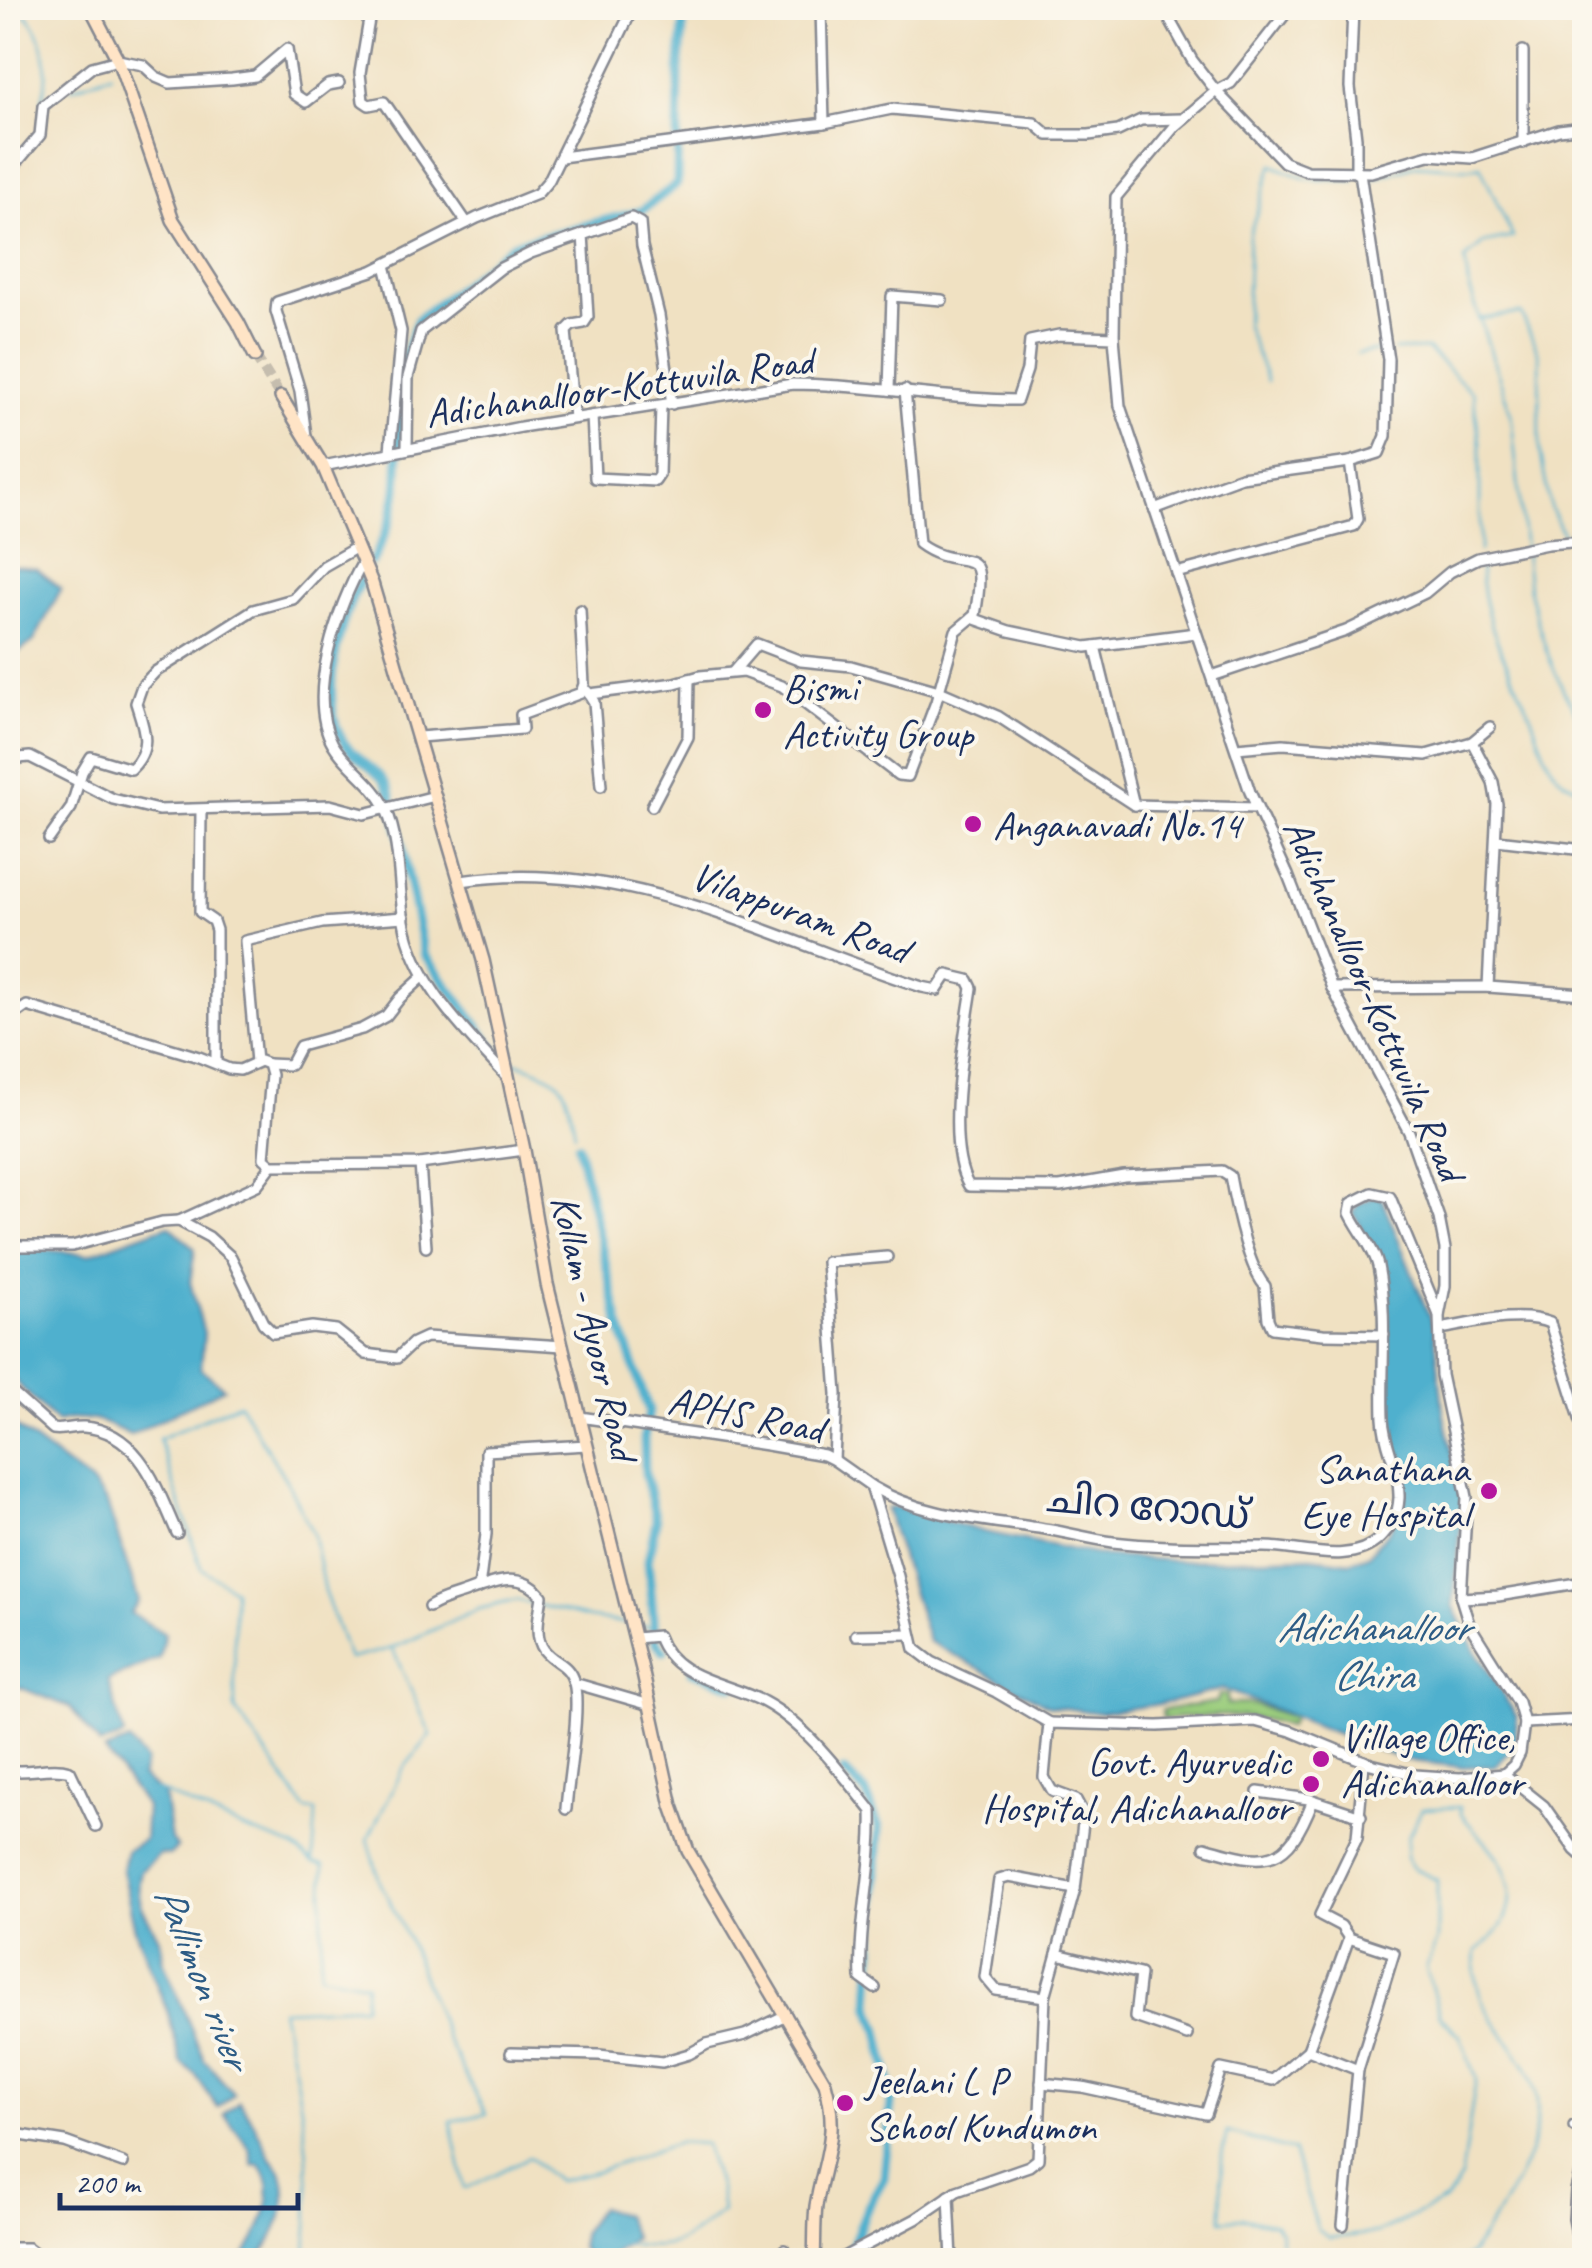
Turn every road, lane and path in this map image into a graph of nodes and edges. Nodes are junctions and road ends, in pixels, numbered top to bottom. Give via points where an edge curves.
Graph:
1 (92, 8) edge
2 (371, 8) edge
3 (633, 8) edge
4 (821, 8) edge
5 (1163, 8) edge
6 (1290, 8) edge
7 (1353, 8) edge
8 (1523, 51) dead end
9 (118, 60) junction
10 (339, 83) dead end
11 (1216, 91) junction
12 (1183, 120) junction
13 (824, 123) junction
14 (1584, 127) edge
15 (1523, 143) junction
16 (560, 157) junction
17 (8, 173) edge
18 (1358, 173) junction
19 (467, 223) junction
20 (583, 234) junction
21 (385, 265) junction
22 (942, 300) dead end
23 (1114, 337) junction
24 (256, 356) tunnel mouth
25 (889, 390) junction
26 (906, 390) junction
27 (281, 397) tunnel mouth
28 (667, 405) junction
29 (592, 416) junction
30 (574, 418) junction
31 (306, 438) junction
32 (399, 449) junction
33 (1350, 462) junction
34 (322, 466) junction
35 (1154, 510) junction
36 (1584, 540) edge
37 (356, 547) junction
38 (363, 562) junction
39 (1176, 573) junction
40 (580, 610) dead end
41 (972, 618) junction
42 (1196, 633) junction
43 (1096, 646) junction
44 (733, 672) junction
45 (1212, 676) junction
46 (689, 680) junction
47 (939, 690) junction
48 (587, 691) junction
49 (1490, 727) dead end
50 (419, 737) junction
51 (1472, 742) junction
52 (1236, 748) junction
53 (8, 769) edge
54 (81, 784) junction
55 (601, 786) dead end
56 (435, 796) junction
57 (1134, 805) junction
58 (652, 806) dead end
59 (1256, 808) junction
60 (202, 810) junction
61 (386, 810) junction
62 (48, 839) dead end
63 (1498, 840) junction
64 (1584, 850) edge
65 (460, 881) junction
66 (404, 917) junction
67 (424, 976) junction
68 (1488, 987) junction
69 (1332, 988) junction
70 (1584, 994) edge
71 (8, 1030) edge
72 (216, 1063) junction
73 (262, 1063) junction
74 (510, 1080) junction
75 (524, 1150) junction
76 (420, 1164) junction
77 (272, 1165) junction
78 (179, 1221) junction
79 (8, 1246) edge
80 (426, 1248) dead end
81 (887, 1258) dead end
82 (1439, 1316) junction
83 (1440, 1329) junction
84 (1384, 1335) junction
85 (562, 1346) junction
86 (8, 1388) edge
87 (580, 1417) junction
88 (1584, 1430) edge
89 (587, 1445) junction
90 (834, 1460) junction
91 (871, 1486) junction
92 (177, 1533) dead end
93 (1584, 1582) edge
94 (478, 1588) junction
95 (1462, 1598) junction
96 (430, 1608) dead end
97 (910, 1634) junction
98 (856, 1635) dead end
99 (635, 1638) junction
100 (574, 1682) junction
101 (650, 1705) junction
102 (1584, 1720) edge
103 (1049, 1723) junction
104 (1524, 1723) junction
105 (1364, 1761) junction
106 (8, 1770) edge
107 (1504, 1774) junction
108 (1258, 1792) dead end
109 (1313, 1800) junction
110 (566, 1809) dead end
111 (1361, 1816) junction
112 (96, 1826) dead end
113 (1206, 1846) dead end
114 (1584, 1858) edge
115 (1075, 1889) junction
116 (1349, 1938) junction
117 (1057, 1954) junction
118 (875, 1988) dead end
119 (1046, 1997) junction
120 (786, 2015) junction
121 (1187, 2035) dead end
122 (1308, 2050) junction
123 (511, 2053) dead end
124 (1358, 2070) junction
125 (1042, 2083) junction
126 (8, 2133) edge
127 (1584, 2156) edge
128 (123, 2162) dead end
129 (949, 2196) junction
130 (1343, 2225) dead end
131 (8, 2248) edge
132 (44, 2260) edge
133 (814, 2260) edge
134 (838, 2260) edge
135 (952, 2260) edge
136 (1582, 2260) edge

1 - 9 main road
2 - 19 street via 360,74 363,101 384,102
3 - 16 street
4 - 13 street
5 - 11 street
6 - 11 street via 1231,83
7 - 18 street via 1350,88
8 - 15 street
9 - 10 street via 143,65 170,82 232,79 255,76 287,49 294,94 306,102
9 - 17 street via 92,67 47,101 40,135
9 - 24 main road via 172,220
11 - 12 street
11 - 18 street via 1284,162 1307,172
12 - 13 street via 1152,118 1106,134 1073,136 1048,135 1034,123 892,109
12 - 23 street via 1116,198
13 - 16 street
14 - 15 street
15 - 18 street via 1472,158 1414,157
16 - 19 street via 537,194
18 - 33 street via 1388,358 1386,436 1379,454
19 - 21 street
20 - 28 street via 631,218 640,223 660,315
20 - 30 street via 588,317 566,336
20 - 32 street via 501,268 421,331
21 - 31 street via 278,302
21 - 32 street via 402,331
22 - 25 street via 892,296
23 - 26 street, Adichanalloor-Kottuvila Road via 1030,341 1017,400
23 - 35 street, Adichanalloor-Kottuvila Road via 1120,406
25 - 26 street, Adichanalloor-Kottuvila Road
25 - 28 street, Adichanalloor-Kottuvila Road via 793,384
26 - 41 street via 920,544 980,568
27 - 31 main road, Kollam - Ayoor Road
28 - 29 street, Adichanalloor-Kottuvila Road
28 - 29 street via 655,481 594,478
29 - 30 street, Adichanalloor-Kottuvila Road
30 - 32 street, Adichanalloor-Kottuvila Road
31 - 34 main road, Kollam - Ayoor Road
32 - 34 street, Adichanalloor-Kottuvila Road
33 - 35 street via 1241,477
33 - 39 street via 1354,526
34 - 37 main road, Kollam - Ayoor Road
35 - 39 street, Adichanalloor-Kottuvila Road
36 - 45 street via 1478,558 1346,631
37 - 38 main road, Kollam - Ayoor Road
37 - 54 street via 324,566 294,599 253,610 154,672 136,703 146,737 135,765 92,756
38 - 50 main road, Kollam - Ayoor Road
38 - 61 street via 338,608 324,717 333,744
39 - 42 street, Adichanalloor-Kottuvila Road
40 - 48 street
41 - 43 street
41 - 47 street via 956,631
42 - 43 street
42 - 45 street, Adichanalloor-Kottuvila Road
43 - 57 street
44 - 46 street
44 - 47 street via 758,644 801,661 850,666
44 - 47 street via 782,686 903,776 910,773
45 - 52 street, Adichanalloor-Kottuvila Road
46 - 48 street
46 - 58 street via 688,736
47 - 57 street via 999,716
48 - 50 street via 521,715 522,729
48 - 55 street via 594,702
49 - 51 street
50 - 56 main road, Kollam - Ayoor Road
51 - 52 street via 1412,756 1283,744
51 - 63 street via 1496,793
52 - 59 street, Adichanalloor-Kottuvila Road
53 - 54 street via 30,757
54 - 60 street via 137,806
54 - 62 street
56 - 61 street
56 - 65 main road, Kollam - Ayoor Road
57 - 59 street
59 - 69 street, Adichanalloor-Kottuvila Road
60 - 61 street
60 - 72 street via 200,912 216,930
61 - 66 street
63 - 64 street
63 - 68 street
65 - 74 main road, Kollam - Ayoor Road
65 - 84 street, Vilappuram Road via 515,875 594,880 762,927 922,987 937,990 947,975 968,980 956,1087 968,1186 1060,1187 1222,1171 1230,1176 1272,1328
66 - 67 street
66 - 73 street via 322,923 246,941
67 - 73 street via 386,1016 362,1030 300,1046 290,1065
67 - 74 street
68 - 69 street
68 - 70 street
69 - 82 street, Adichanalloor-Kottuvila Road via 1409,1132 1439,1218 1445,1248
71 - 72 street via 27,1006
72 - 73 street via 234,1070
73 - 77 street via 271,1075 264,1158
74 - 75 main road, Kollam - Ayoor Road
75 - 76 street
75 - 85 main road, Kollam - Ayoor Road
76 - 77 street
76 - 80 street
77 - 78 street via 257,1185
78 - 79 street via 72,1246
78 - 85 street via 231,1257 272,1333 336,1330 366,1354 397,1358 426,1336
81 - 90 street via 827,1262 837,1394
82 - 83 street, Adichanalloor-Kottuvila Road
82 - 84 street, ചിറ റോഡ് via 1390,1197 1372,1193 1352,1203 1350,1213 1378,1266
83 - 88 street via 1550,1323
83 - 95 street, Adichanalloor-Kottuvila Road via 1442,1375 1467,1496
84 - 91 street, ചിറ റോഡ് via 1383,1419 1398,1470 1398,1506 1392,1523 1364,1550 1113,1542 920,1508
85 - 87 main road, Kollam - Ayoor Road
86 - 92 street via 53,1429 99,1430 145,1462
87 - 89 main road, Kollam - Ayoor Road
87 - 90 street, APHS Road
89 - 94 street via 486,1450
89 - 99 main road, Kollam - Ayoor Road
90 - 91 street, APHS Road
91 - 97 street
93 - 95 street
94 - 96 street
94 - 100 street via 505,1579 528,1584 542,1596 541,1645
95 - 104 street, Adichanalloor-Kottuvila Road via 1469,1624
97 - 98 street
97 - 103 street via 922,1656
99 - 101 main road, Kollam - Ayoor Road
99 - 118 street via 658,1636 678,1666 764,1702 796,1725 872,1811 860,1958 861,1978
100 - 101 street
100 - 110 street
101 - 120 main road, Kollam - Ayoor Road via 688,1851
102 - 104 street
103 - 105 street via 1255,1721
103 - 115 street via 1044,1777 1052,1791 1076,1800 1083,1812
104 - 107 street via 1520,1753
105 - 107 street via 1414,1775
105 - 111 street
106 - 112 street via 70,1770
107 - 114 street via 1544,1806
108 - 109 street
109 - 111 street
109 - 113 street via 1289,1842 1266,1860
111 - 116 street via 1352,1852 1320,1915
115 - 117 street
115 - 119 street via 999,1880 984,1977 996,1990
116 - 122 street
116 - 124 street via 1394,1953
117 - 119 street
117 - 121 street via 1140,1974 1135,2017
119 - 125 street
120 - 123 street via 662,2062
120 - 133 main road, Kollam - Ayoor Road via 831,2103
122 - 124 street
122 - 125 street via 1273,2080 1221,2069 1206,2114
124 - 130 street
125 - 129 street via 1035,2163
126 - 128 street via 65,2142
127 - 136 street via 1574,2218
129 - 134 street
129 - 135 street
131 - 132 street via 28,2248

